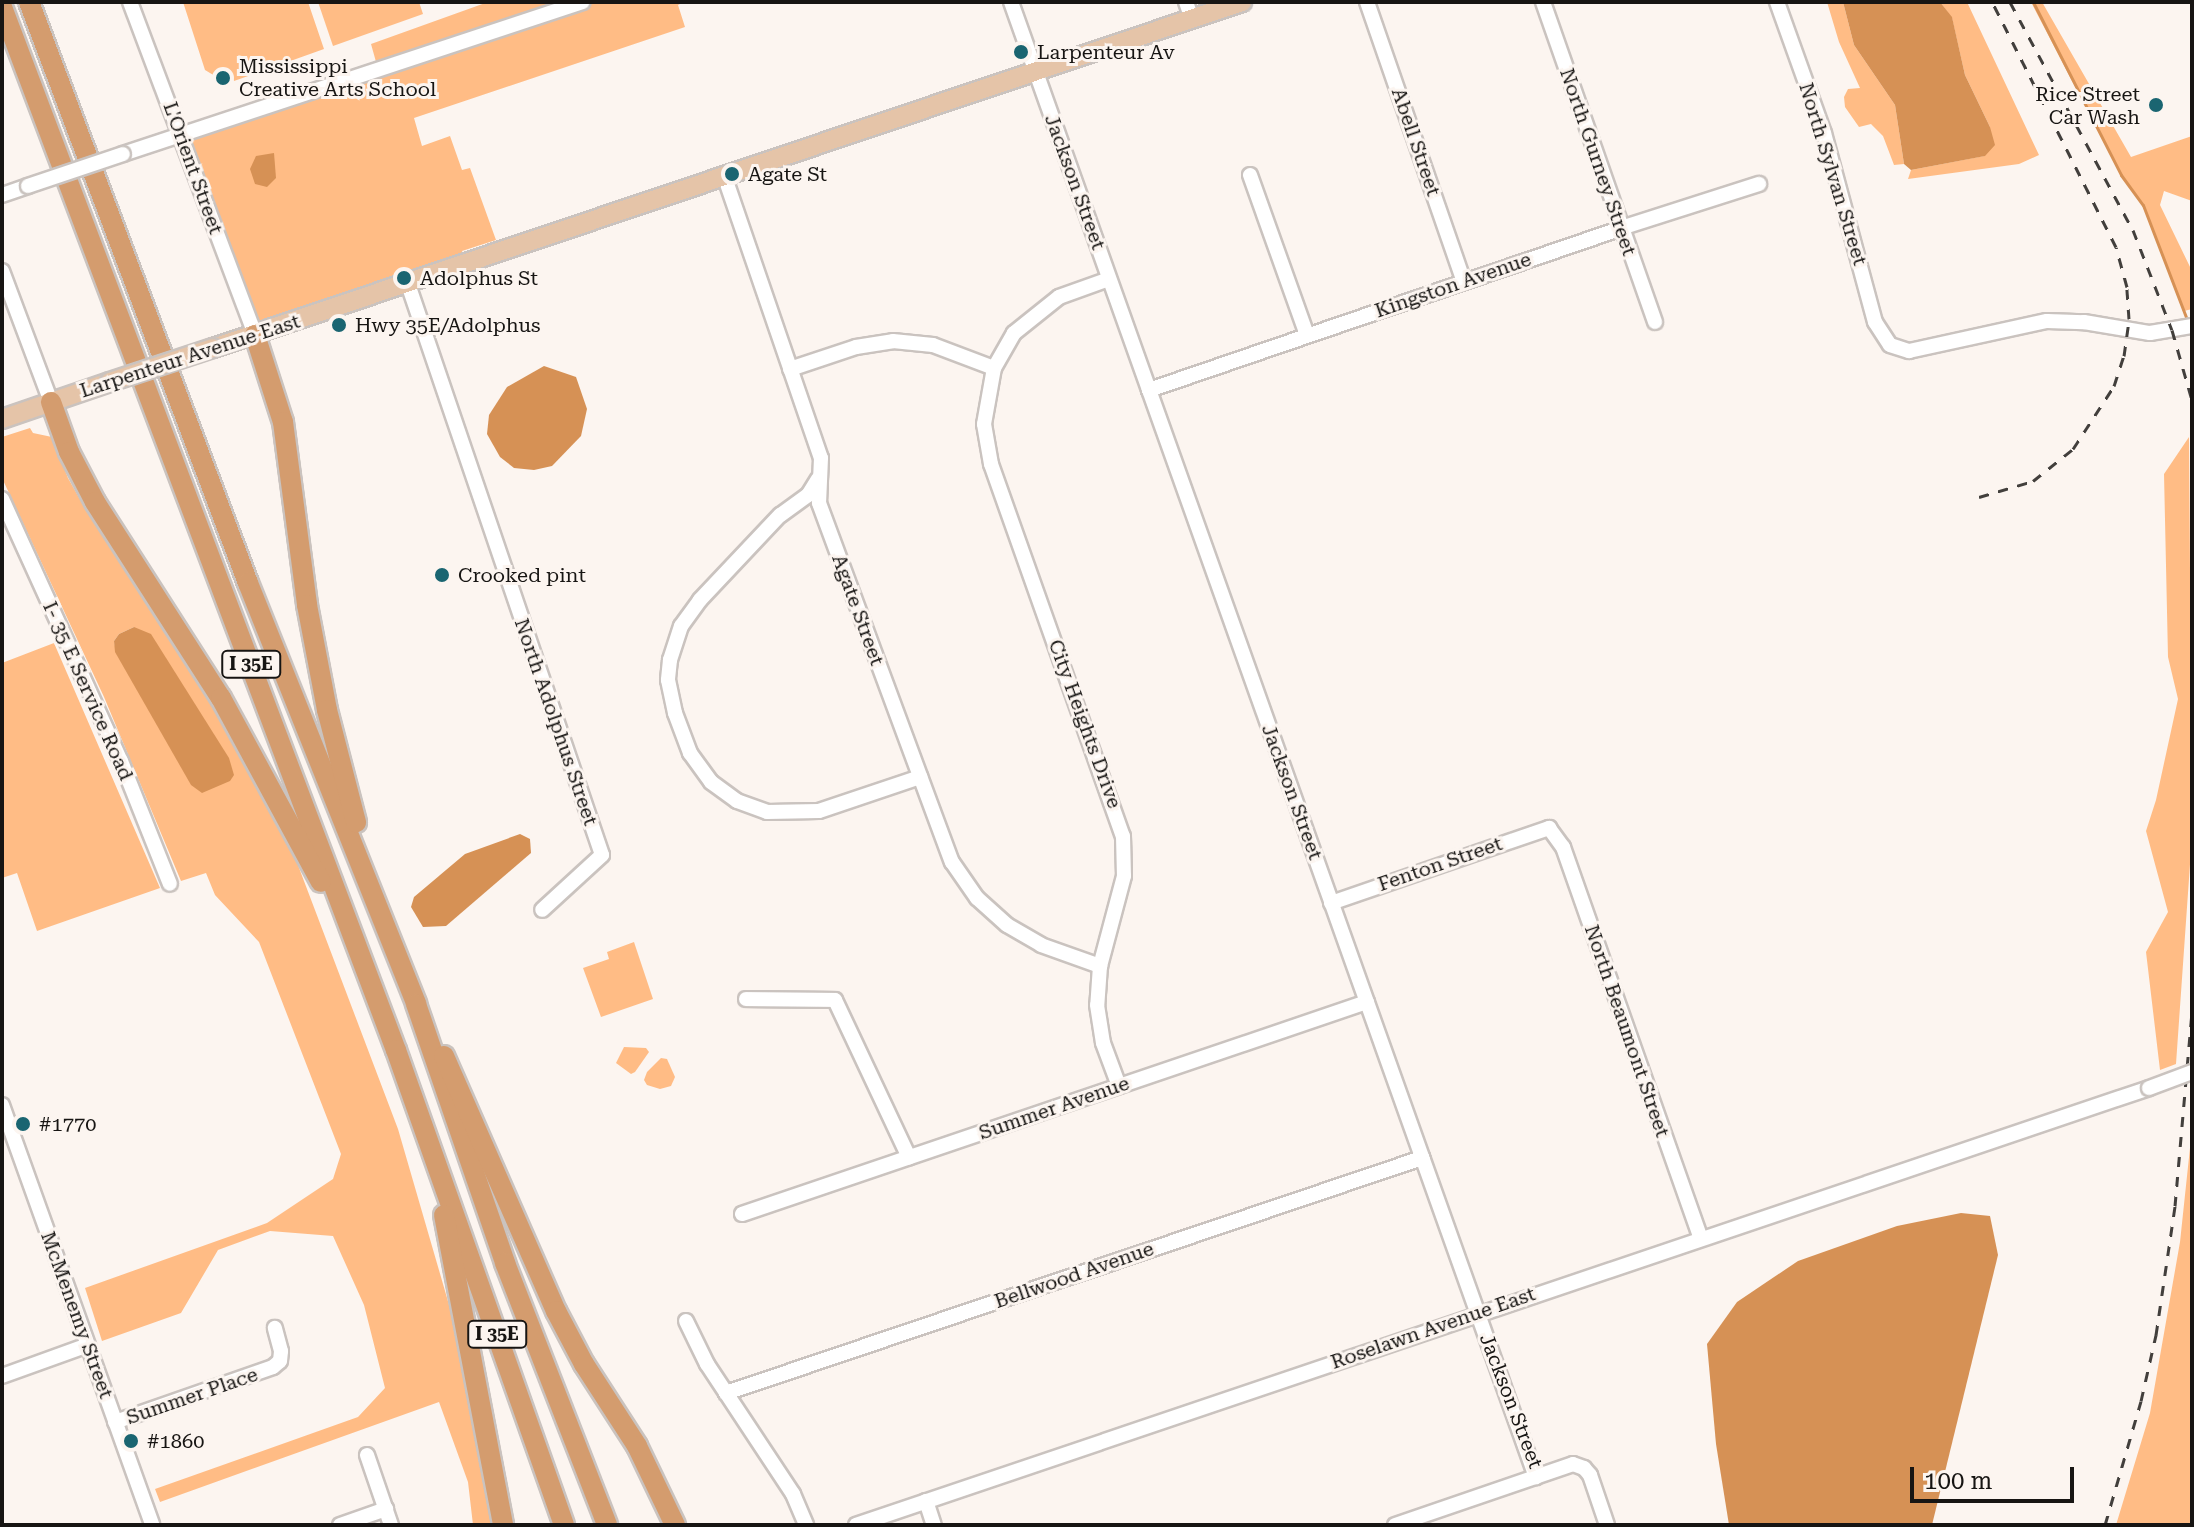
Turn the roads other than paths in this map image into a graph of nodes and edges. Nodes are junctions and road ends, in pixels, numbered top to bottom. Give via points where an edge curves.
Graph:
1 (29, 2) edge
2 (130, 2) edge
3 (583, 2) edge
4 (1011, 2) edge
5 (1242, 2) edge
6 (1367, 2) edge
7 (1543, 2) edge
8 (1777, 2) edge
9 (2, 7) edge
10 (1189, 10) edge
11 (1036, 73) junction
12 (181, 135) junction
13 (1250, 175) dead end
14 (725, 178) junction
15 (1759, 184) dead end
16 (2, 195) edge
17 (1621, 228) junction
18 (2, 271) edge
19 (1109, 279) junction
20 (1464, 282) junction
21 (408, 284) junction
22 (1655, 322) dead end
23 (2192, 326) edge
24 (255, 335) junction
25 (1307, 335) junction
26 (994, 368) junction
27 (790, 369) junction
28 (1149, 390) junction
29 (51, 402) junction
30 (2, 419) edge
31 (819, 479) junction
32 (2, 499) edge
33 (920, 777) junction
34 (1549, 828) joint
35 (170, 884) dead end
36 (1331, 903) junction
37 (377, 904) junction
38 (542, 910) dead end
39 (360, 955) junction
40 (1100, 966) junction
41 (746, 999) dead end
42 (1367, 1002) junction
43 (416, 1004) junction
44 (2192, 1072) edge
45 (1119, 1086) junction
46 (2, 1105) edge
47 (431, 1148) junction
48 (909, 1157) junction
49 (1422, 1158) junction
50 (742, 1214) dead end
51 (1700, 1237) junction
52 (1478, 1313) junction
53 (686, 1321) dead end
54 (275, 1328) dead end
55 (88, 1345) junction
56 (2, 1376) edge
57 (726, 1393) junction
58 (115, 1422) junction
59 (367, 1455) dead end
60 (1536, 1477) junction
61 (926, 1501) junction
62 (386, 1509) junction
63 (152, 1525) edge
64 (340, 1525) edge
65 (391, 1525) edge
66 (503, 1525) edge
67 (564, 1525) edge
68 (607, 1525) edge
69 (675, 1525) edge
70 (806, 1525) edge
71 (856, 1525) edge
72 (934, 1525) edge
73 (1395, 1525) edge
74 (1607, 1525) edge

1 - 37 highway, I 35E via 248,583
2 - 12 street, L'Orient Street
3 - 12 street
4 - 11 street, Jackson Street
5 - 10 main road, Larpenteur Avenue East
6 - 20 street, Abell Street
7 - 17 street, North Gurney Street
8 - 23 street, North Sylvan Street via 1824,133 1875,322 1890,345 1909,351 2047,321 2150,333
9 - 39 highway, I 35E
10 - 11 main road, Larpenteur Avenue East
11 - 14 main road, Larpenteur Avenue East
11 - 19 street, Jackson Street
12 - 16 street, bridge
12 - 24 street, L'Orient Street
13 - 25 street
14 - 21 main road, Larpenteur Avenue East
14 - 27 street, Agate Street
15 - 17 street, Kingston Avenue
17 - 20 street, Kingston Avenue
17 - 22 street, North Gurney Street
18 - 29 street
19 - 26 street via 1042,307 1014,333
19 - 28 street, Jackson Street
20 - 25 street, Kingston Avenue
21 - 24 main road, Larpenteur Avenue East
21 - 38 street, North Adolphus Street via 602,855
24 - 29 main road, Larpenteur Avenue East, bridge
24 - 37 highway via 283,422 327,710
25 - 28 street, Kingston Avenue
26 - 27 street via 933,345 893,341
26 - 40 street, City Heights Drive via 984,414 991,464 1123,836 1124,876
27 - 31 street, Agate Street via 821,458
28 - 36 street, Jackson Street
29 - 30 main road, Larpenteur Avenue East
29 - 39 highway via 95,502 221,698
31 - 33 street, Agate Street via 819,503
31 - 33 street via 681,626 668,680 679,726 711,782 737,801 767,812 819,811
32 - 35 street, I- 35 E Service Road via 121,761
33 - 40 street, Agate Street via 952,862 977,898 1023,936
34 - 36 street, Fenton Street
34 - 51 street, North Beaumont Street via 1563,847
36 - 42 street, Jackson Street
37 - 43 highway, I 35E
39 - 47 highway, I 35E
40 - 45 street, City Heights Drive via 1099,1025
41 - 48 street via 835,1000
42 - 45 street, Summer Avenue
42 - 49 street, Jackson Street
43 - 68 highway, I 35E via 505,1263
43 - 69 highway via 458,1082 556,1311 637,1446
44 - 51 street, Roselawn Avenue East, bridge
45 - 48 street, Summer Avenue
46 - 55 street, McMenemy Street
47 - 66 highway
47 - 67 highway, I 35E
48 - 50 street, Summer Avenue
49 - 52 street, Jackson Street
49 - 57 street, Bellwood Avenue
51 - 52 street, Roselawn Avenue East
52 - 60 street, Jackson Street
52 - 61 street, Roselawn Avenue East
53 - 57 street
54 - 58 street, Summer Place via 281,1351 273,1367
55 - 56 street
55 - 58 street, McMenemy Street
57 - 70 street via 783,1477
58 - 63 street, McMenemy Street
59 - 62 street
60 - 73 street
60 - 74 street, Jackson Street via 1569,1465 1584,1468
61 - 71 street, Roselawn Avenue East
61 - 72 street
62 - 64 street
62 - 65 street

